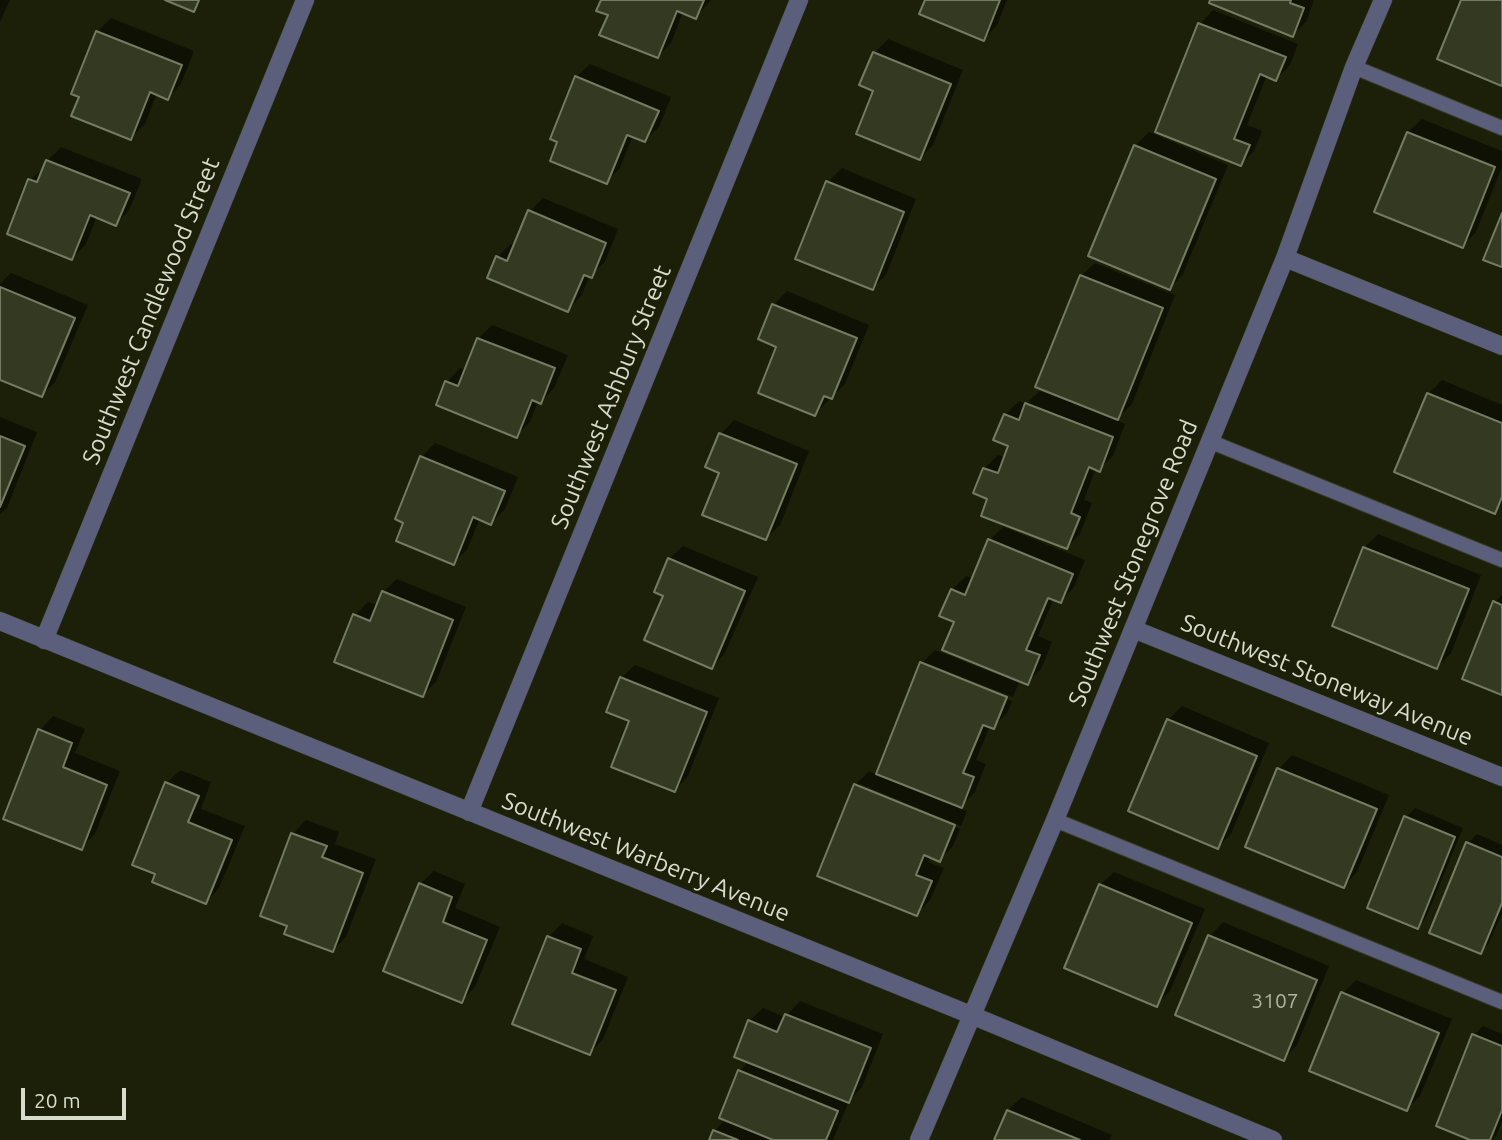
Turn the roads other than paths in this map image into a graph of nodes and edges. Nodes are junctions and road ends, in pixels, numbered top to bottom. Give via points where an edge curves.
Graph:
1 (304, 0) edge
2 (799, 0) edge
3 (1383, 0) edge
4 (1354, 68) junction
5 (1502, 128) edge
6 (1285, 258) junction
7 (1502, 346) edge
8 (1209, 441) junction
9 (1502, 560) edge
10 (0, 621) edge
11 (1133, 629) junction
12 (44, 640) junction
13 (1502, 777) edge
14 (469, 812) junction
15 (1055, 820) junction
16 (1502, 1002) edge
17 (971, 1015) junction
18 (919, 1140) edge
19 (1273, 1140) edge

1 - 12 street, Southwest Candlewood Street
2 - 14 street, Southwest Ashbury Street
3 - 4 street, Southwest Stonegrove Road
4 - 5 lane
4 - 6 street, Southwest Stonegrove Road
6 - 7 street
6 - 8 street, Southwest Stonegrove Road
8 - 9 lane
8 - 11 street, Southwest Stonegrove Road
10 - 12 street, Southwest Warberry Avenue
11 - 13 street, Southwest Stoneway Avenue
11 - 15 street, Southwest Stonegrove Road
12 - 14 street, Southwest Warberry Avenue
14 - 17 street, Southwest Warberry Avenue
15 - 16 lane
15 - 17 street, Southwest Stonegrove Road
17 - 18 street, Southwest Stonegrove Road
17 - 19 street, Southwest Warberry Avenue

